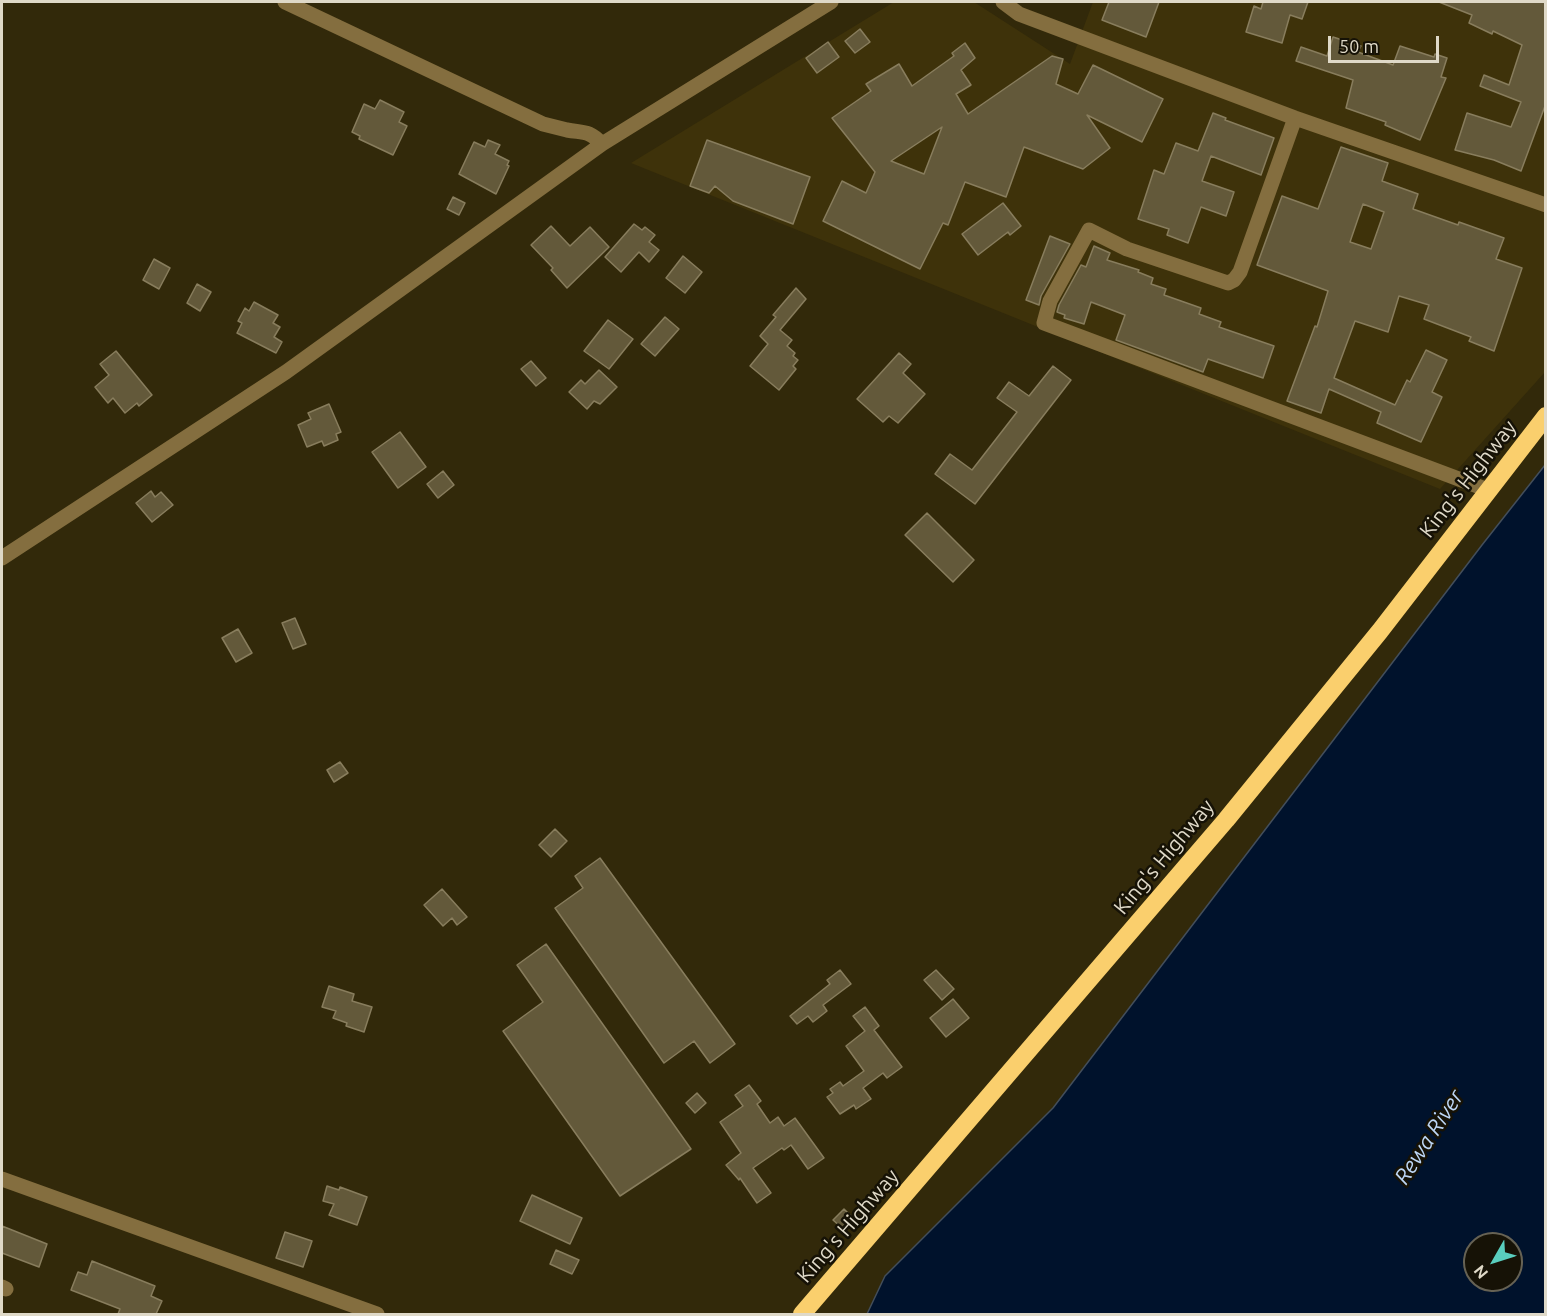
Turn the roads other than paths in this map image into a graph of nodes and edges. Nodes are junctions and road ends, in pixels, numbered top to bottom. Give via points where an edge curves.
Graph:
1 (285, 2) edge
2 (831, 2) edge
3 (1003, 2) edge
4 (1295, 118) junction
5 (602, 144) junction
6 (1545, 205) edge
7 (1545, 416) edge
8 (1488, 490) junction
9 (2, 558) edge
10 (2, 1179) edge
11 (377, 1314) edge
12 (801, 1314) edge

1 - 5 street via 543,124 585,131
2 - 5 street
3 - 4 street via 1019,14
4 - 6 street
4 - 8 street via 1234,280 1228,283 1127,249 1089,231 1050,301 1044,323
5 - 9 street via 286,372
7 - 8 highway, King's Highway
8 - 12 highway, King's Highway via 1380,631 1226,820
10 - 11 street

